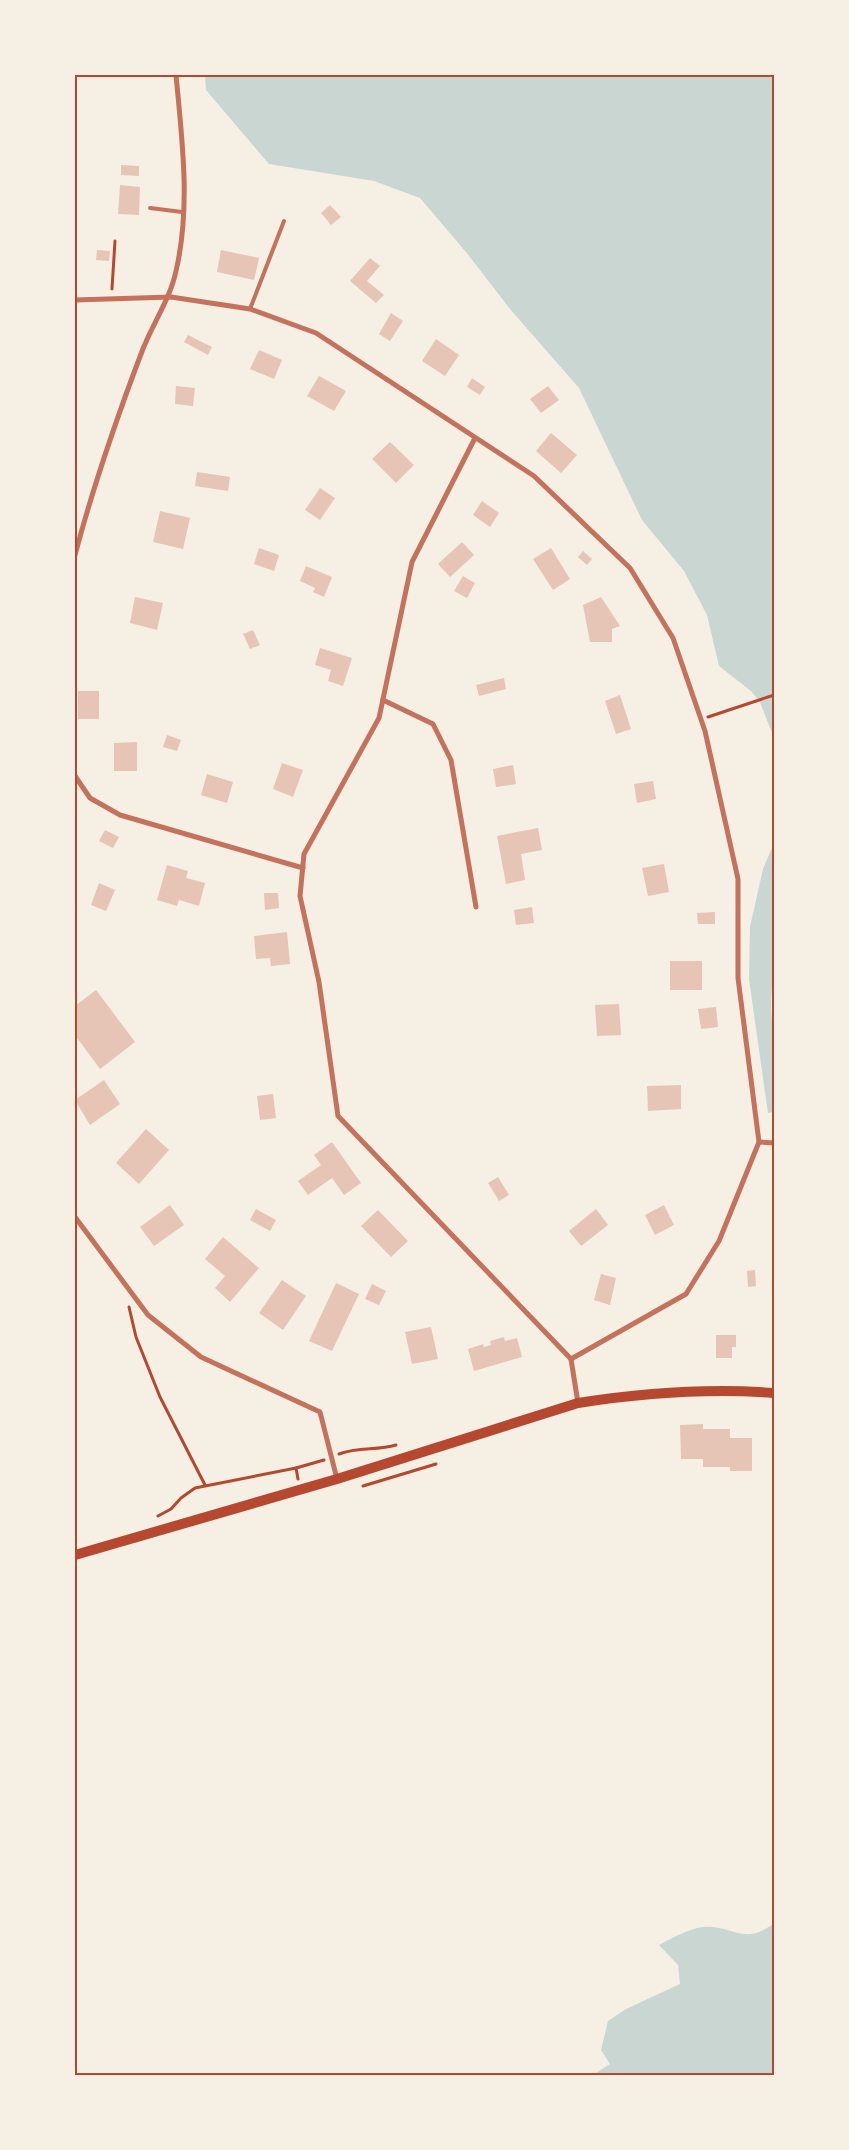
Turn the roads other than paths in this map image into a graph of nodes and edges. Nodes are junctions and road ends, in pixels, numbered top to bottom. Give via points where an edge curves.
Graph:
1 (176, 75) edge
2 (150, 208) dead end
3 (182, 212) junction
4 (284, 221) dead end
5 (168, 297) junction
6 (75, 300) edge
7 (250, 309) junction
8 (475, 438) junction
9 (75, 555) edge
10 (383, 700) junction
11 (75, 776) edge
12 (303, 868) junction
13 (476, 907) dead end
14 (759, 1142) junction
15 (774, 1143) edge
16 (75, 1217) edge
17 (571, 1359) junction
18 (774, 1393) edge
19 (578, 1403) junction
20 (337, 1479) junction
21 (75, 1555) edge

1 - 3 street via 184,177
2 - 3 lane
3 - 5 street via 176,271
4 - 7 lane
5 - 6 street
5 - 7 street
5 - 9 street via 142,352 119,413
7 - 8 street via 316,333
8 - 10 street via 412,562
8 - 14 street via 534,476 630,568 673,638 701,719 738,879 738,978
10 - 12 street via 379,718 304,854
10 - 13 street via 433,724 447,751
11 - 12 street via 90,798 120,815
12 - 17 street via 300,896 319,982 338,1116
14 - 15 street
14 - 17 street via 719,1241 686,1294
16 - 20 street via 148,1315 201,1357 320,1412
17 - 19 street
18 - 19 main road via 686,1392
19 - 20 main road
20 - 21 main road

